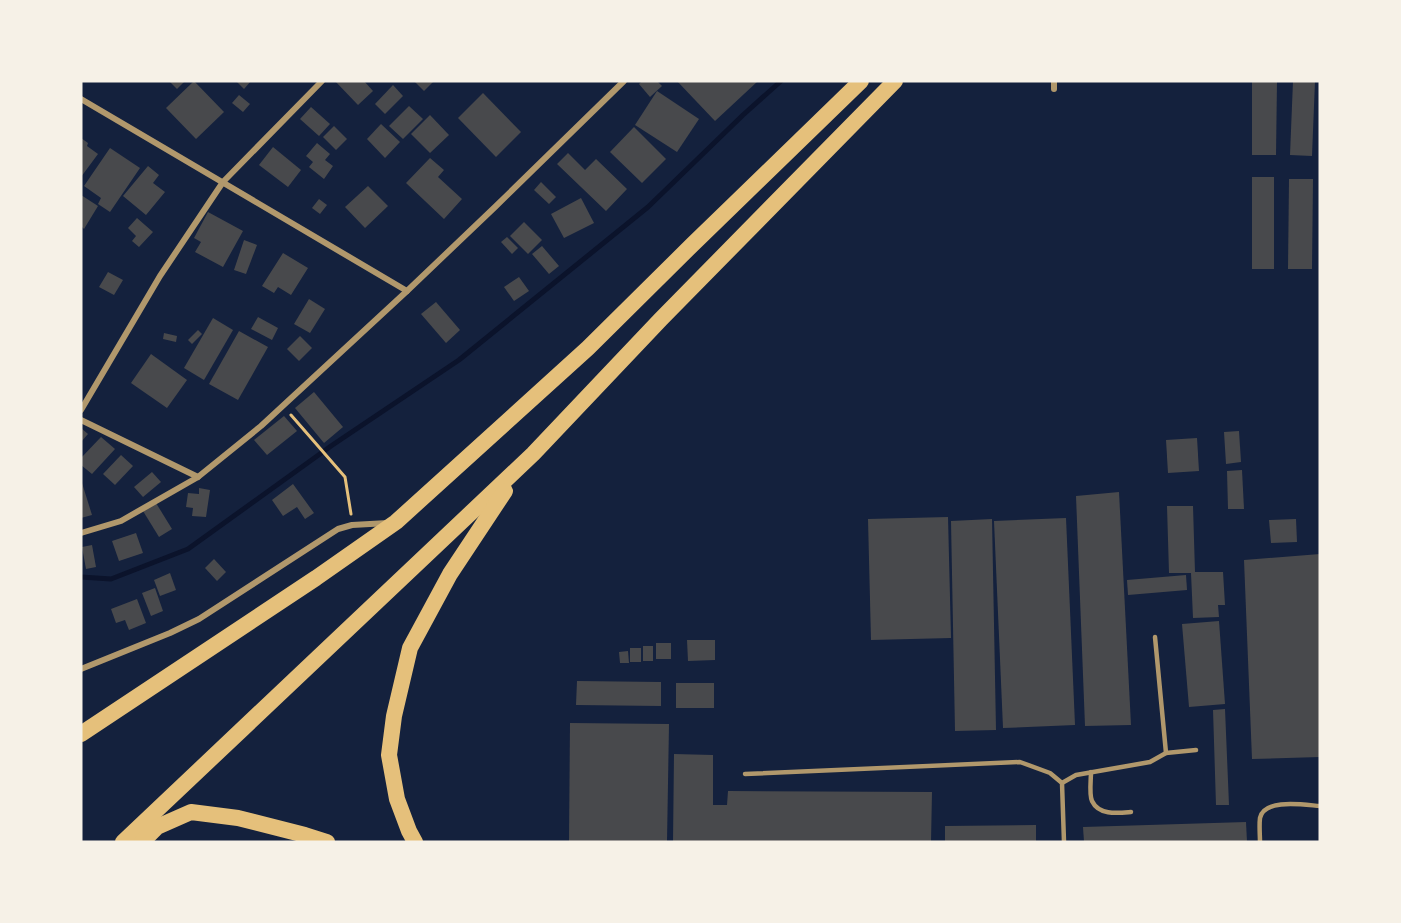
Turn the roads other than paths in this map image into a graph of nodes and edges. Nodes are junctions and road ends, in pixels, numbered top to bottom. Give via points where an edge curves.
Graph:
1 (322, 81) edge
2 (624, 81) edge
3 (861, 81) edge
4 (895, 81) edge
5 (1054, 81) edge
6 (1054, 89) dead end
7 (81, 99) edge
8 (223, 183) junction
9 (407, 291) junction
10 (81, 410) edge
11 (81, 420) edge
12 (533, 454) junction
13 (198, 477) junction
14 (396, 522) junction
15 (81, 533) edge
16 (1155, 637) dead end
17 (81, 669) edge
18 (81, 734) edge
19 (1196, 750) dead end
20 (1166, 753) junction
21 (1090, 772) junction
22 (745, 774) dead end
23 (1062, 783) junction
24 (1320, 806) edge
25 (1131, 812) dead end
26 (123, 842) edge
27 (142, 842) edge
28 (327, 842) edge
29 (415, 842) edge
30 (1064, 842) edge
31 (1260, 842) edge

1 - 8 street
2 - 9 street
3 - 14 highway via 588,348
4 - 12 highway
5 - 6 street
7 - 8 street
8 - 9 street
8 - 10 street via 160,276
9 - 13 street via 283,407
11 - 13 street
12 - 26 highway
12 - 29 highway via 450,574 410,648 389,755 397,799
13 - 15 street via 121,520
14 - 17 street via 338,528 199,619
14 - 18 highway
16 - 20 lane
19 - 20 lane
20 - 21 lane via 1150,762
21 - 23 lane
21 - 25 lane via 1092,801 1097,807 1104,812
22 - 23 lane via 1020,762 1050,773
23 - 30 lane
24 - 31 lane via 1276,804 1265,809 1260,816
27 - 28 highway via 157,827 190,812 238,818

